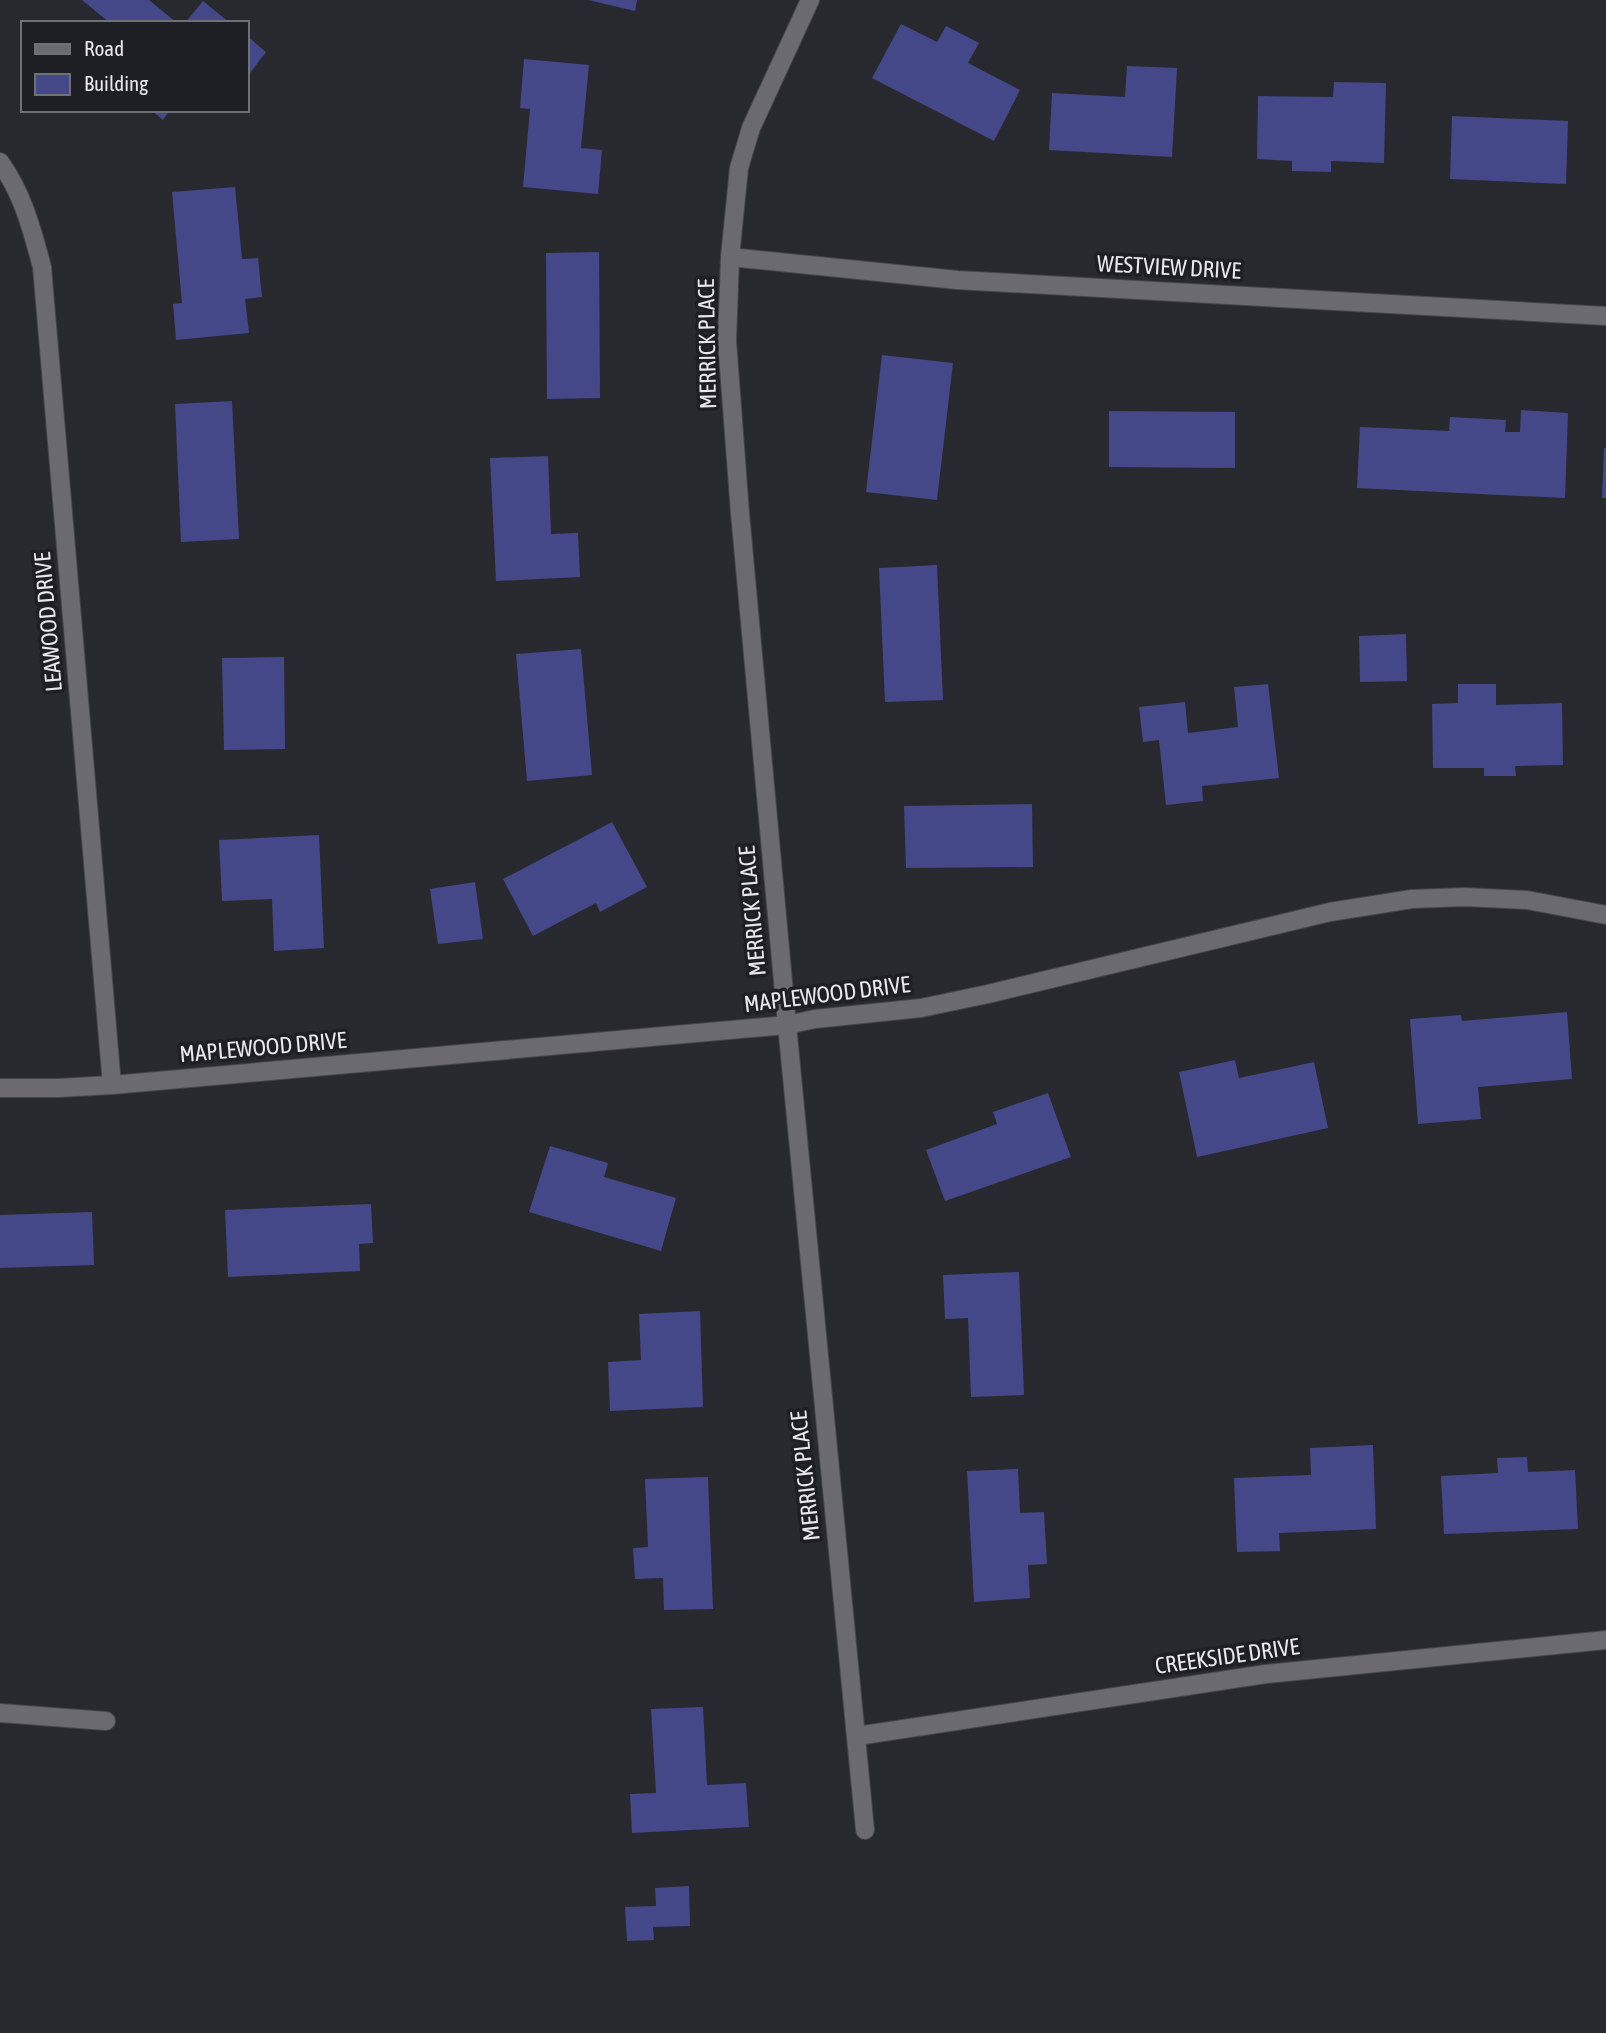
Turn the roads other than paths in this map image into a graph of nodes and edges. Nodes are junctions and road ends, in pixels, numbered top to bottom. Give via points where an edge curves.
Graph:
1 (810, 0) edge
2 (0, 162) edge
3 (730, 257) junction
4 (1606, 316) edge
5 (1606, 915) edge
6 (787, 1025) junction
7 (112, 1085) junction
8 (0, 1088) edge
9 (1606, 1640) edge
10 (0, 1713) edge
11 (106, 1721) dead end
12 (857, 1736) junction
13 (865, 1830) dead end

1 - 3 street, MERRICK PLACE via 751,128 739,168
2 - 7 street, LEAWOOD DRIVE via 30,220 41,267
3 - 4 street, WESTVIEW DRIVE via 957,280
3 - 6 street, MERRICK PLACE via 727,341
5 - 6 street, MAPLEWOOD DRIVE via 1527,900 1412,899 1330,912 921,1008
6 - 7 street, MAPLEWOOD DRIVE
6 - 12 street, MERRICK PLACE
7 - 8 street, MAPLEWOOD DRIVE
9 - 12 street, CREEKSIDE DRIVE via 1266,1674
10 - 11 street
12 - 13 street, MERRICK PLACE

